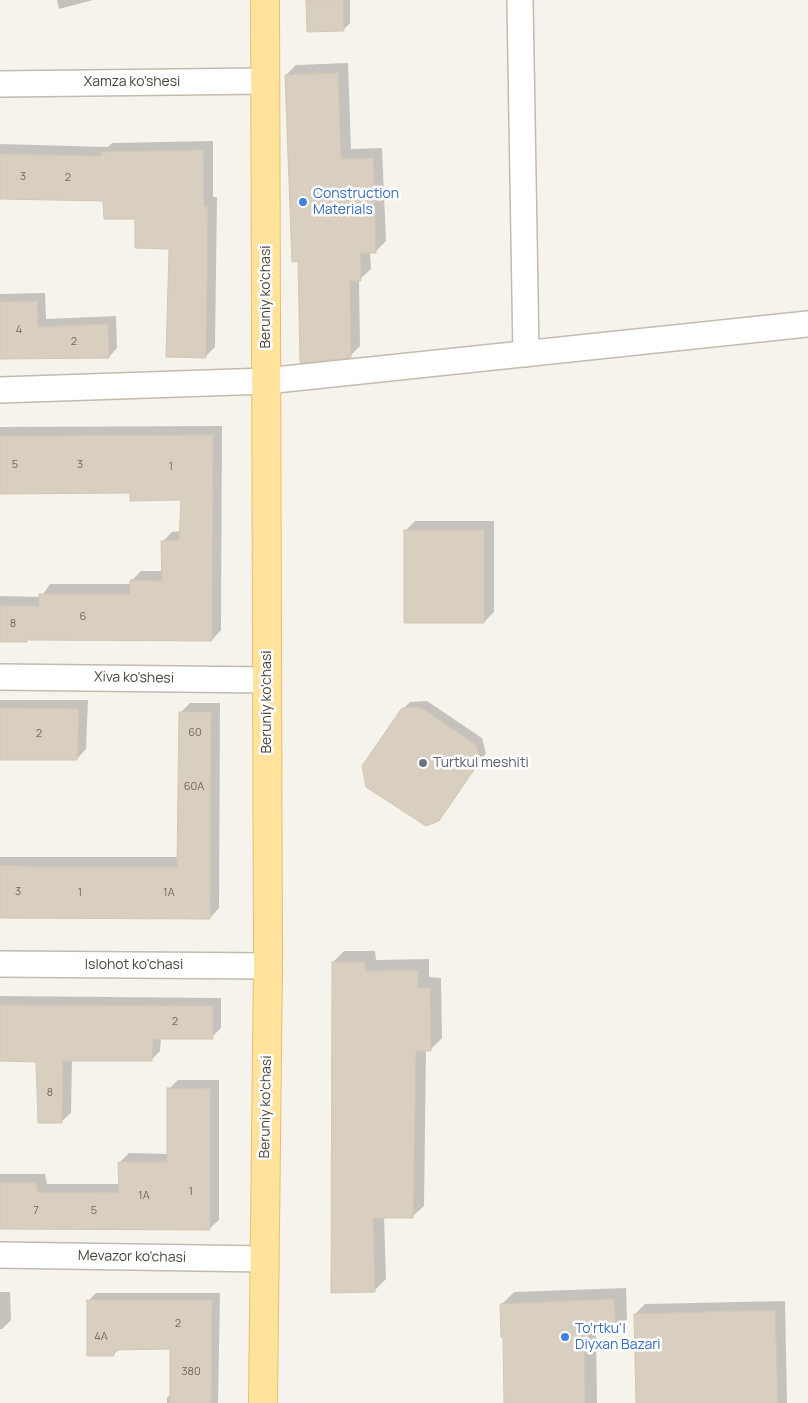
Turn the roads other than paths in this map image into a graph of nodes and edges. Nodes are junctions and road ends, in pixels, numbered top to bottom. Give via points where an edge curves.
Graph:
1 (265, 0) edge
2 (520, 0) edge
3 (265, 81) junction
4 (0, 84) edge
5 (808, 324) edge
6 (526, 354) junction
7 (266, 381) junction
8 (0, 390) edge
9 (0, 677) edge
10 (267, 680) junction
11 (0, 964) edge
12 (268, 966) junction
13 (0, 1255) edge
14 (264, 1259) junction
15 (263, 1403) edge

1 - 3 main road, Beruniy ko'chasi
2 - 6 street
3 - 4 street, Xamza ko'shesi
3 - 7 main road, Beruniy ko'chasi
5 - 6 street
6 - 7 street
7 - 8 street
7 - 10 main road, Beruniy ko'chasi
9 - 10 street, Xiva ko'shesi
10 - 12 main road, Beruniy ko'chasi
11 - 12 street, Islohot ko'chasi
12 - 14 main road, Beruniy ko'chasi
13 - 14 street, Mevazor ko'chasi
14 - 15 main road, Beruniy ko'chasi

